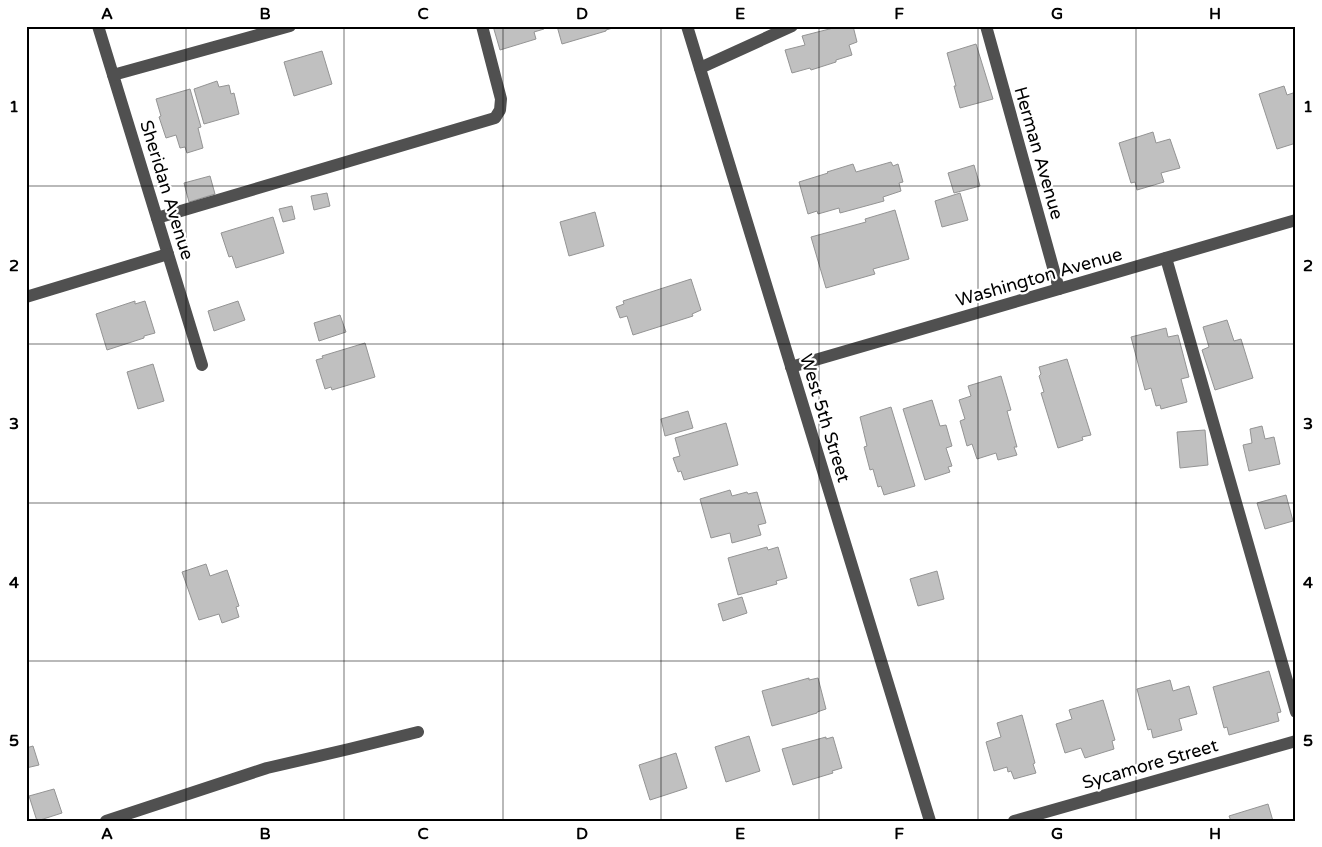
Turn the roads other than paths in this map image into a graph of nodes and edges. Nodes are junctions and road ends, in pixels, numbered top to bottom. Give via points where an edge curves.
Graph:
1 (98, 26) edge
2 (290, 26) edge
3 (482, 26) edge
4 (687, 26) edge
5 (792, 26) edge
6 (986, 26) edge
7 (700, 68) junction
8 (114, 75) junction
9 (157, 218) junction
10 (1296, 220) edge
11 (168, 254) junction
12 (1166, 258) junction
13 (1059, 289) junction
14 (26, 297) edge
15 (202, 364) dead end
16 (791, 367) junction
17 (1296, 712) edge
18 (418, 732) dead end
19 (1296, 741) edge
20 (106, 821) edge
21 (930, 821) edge
22 (1014, 821) edge

1 - 8 street, Sheridan Avenue
2 - 8 street
3 - 9 street via 501,99 495,118
4 - 7 street, West 5th Street
5 - 7 street
6 - 13 street, Herman Avenue
7 - 16 street, West 5th Street
8 - 9 street, Sheridan Avenue
9 - 11 street, Sheridan Avenue
10 - 12 street, Washington Avenue
11 - 14 street
11 - 15 street, Sheridan Avenue
12 - 13 street, Washington Avenue
12 - 17 street
13 - 16 street, Washington Avenue
16 - 21 street, West 5th Street
18 - 20 street via 267,768
19 - 22 street, Sycamore Street

